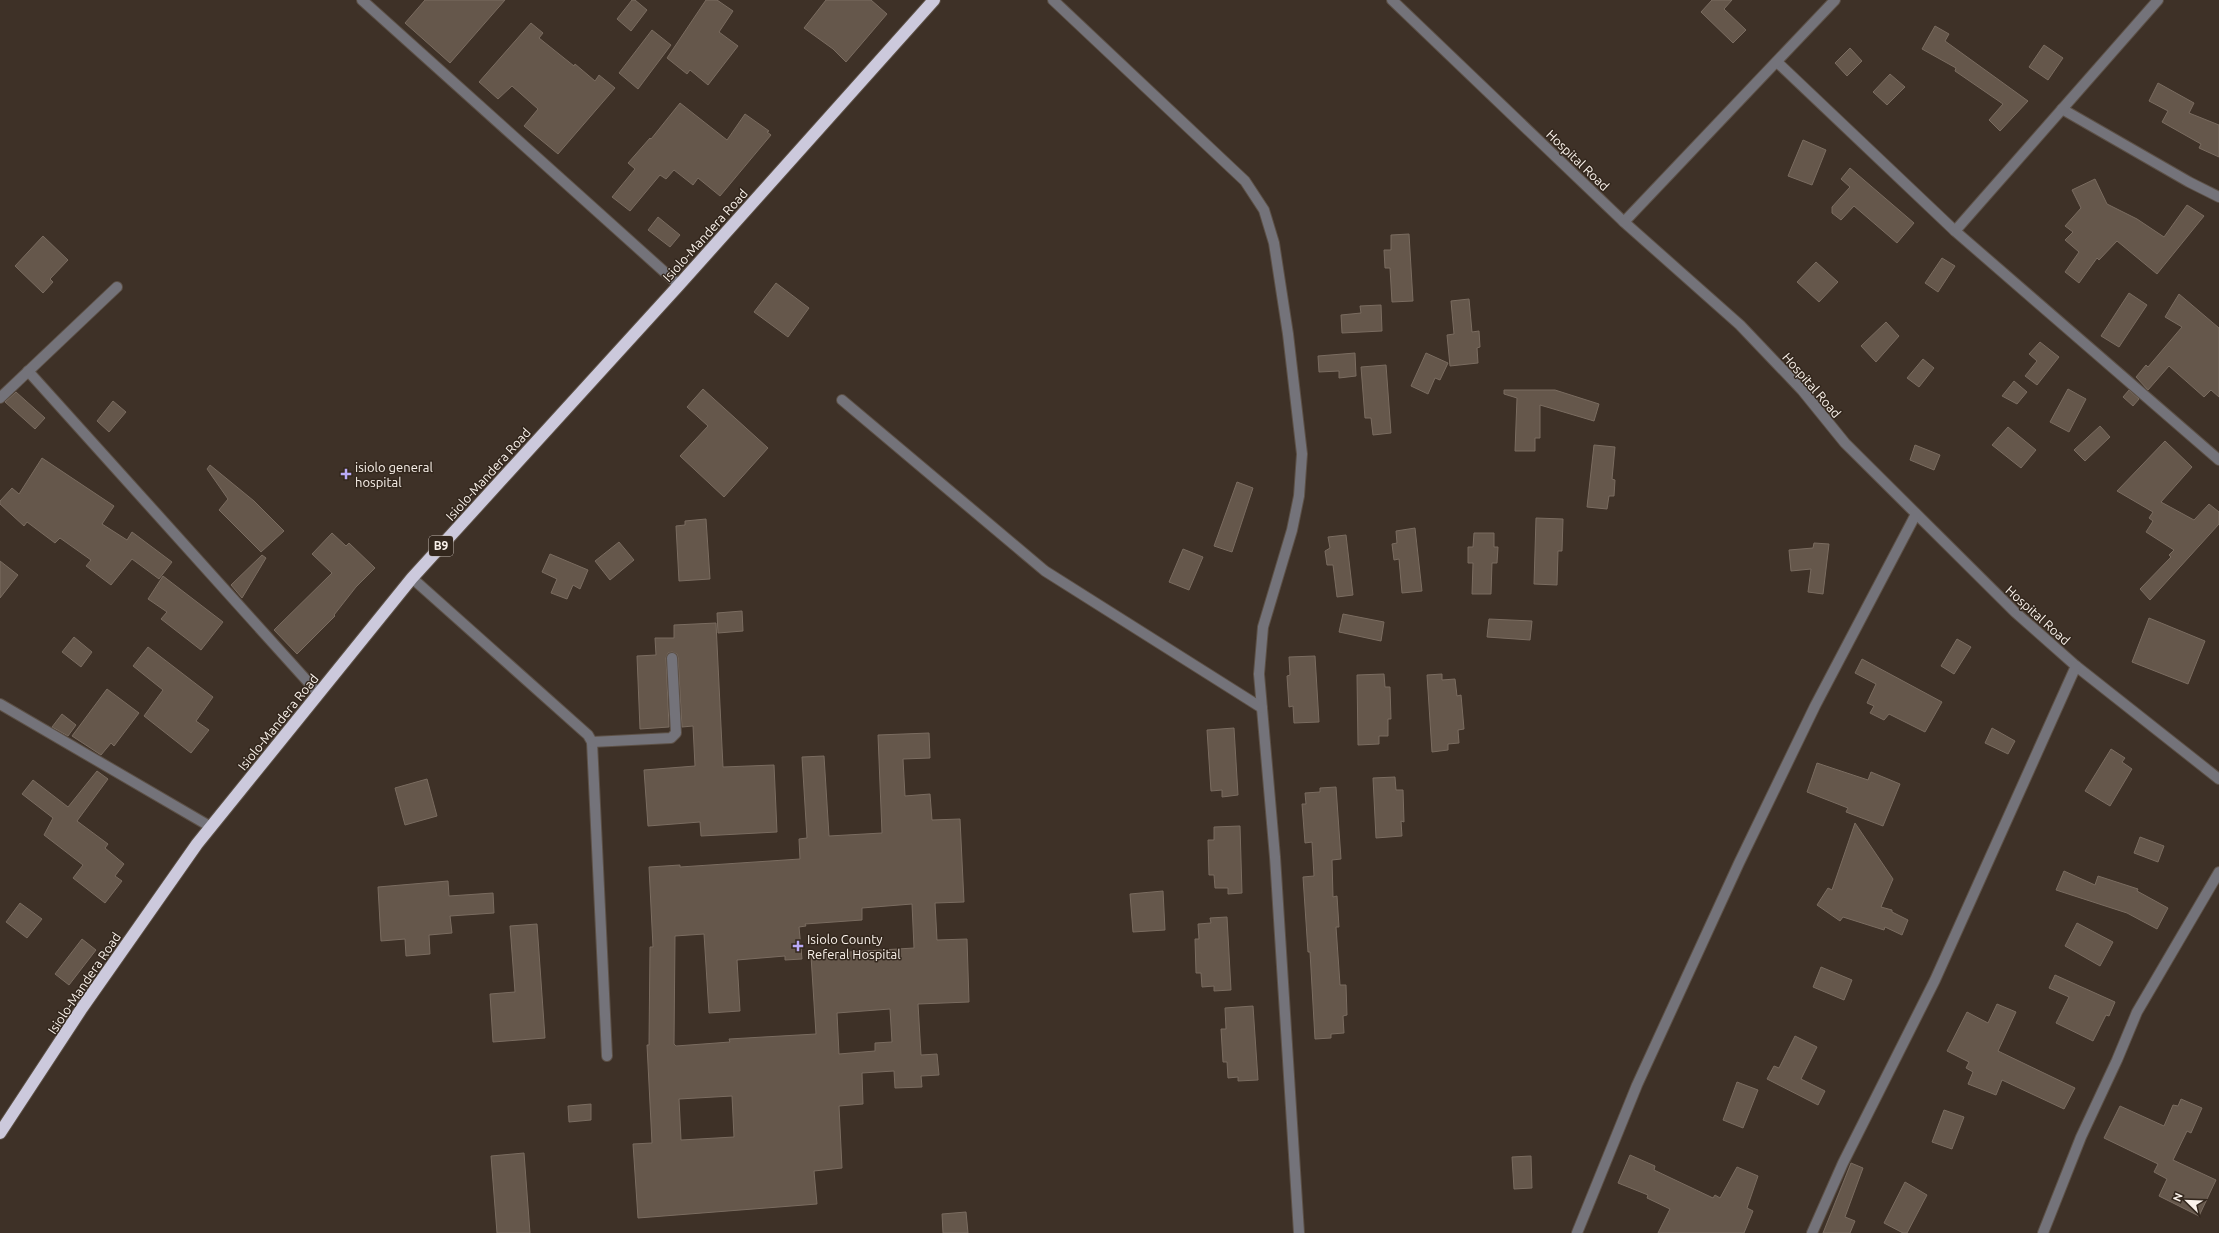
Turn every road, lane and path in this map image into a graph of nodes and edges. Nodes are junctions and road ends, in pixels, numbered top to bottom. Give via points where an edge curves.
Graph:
1 (362, 0) edge
2 (934, 0) edge
3 (1053, 0) edge
4 (1392, 0) edge
5 (1835, 0) edge
6 (2158, 0) edge
7 (1777, 62) junction
8 (2062, 109) junction
9 (2219, 197) edge
10 (1624, 222) junction
11 (1956, 232) junction
12 (679, 285) junction
13 (117, 288) dead end
14 (28, 371) junction
15 (0, 398) edge
16 (842, 400) dead end
17 (2219, 460) edge
18 (1916, 514) junction
19 (412, 578) junction
20 (672, 658) dead end
21 (2076, 666) junction
22 (318, 694) junction
23 (0, 704) edge
24 (1262, 708) junction
25 (592, 742) junction
26 (2219, 779) edge
27 (211, 827) junction
28 (2219, 872) edge
29 (607, 1056) dead end
30 (0, 1133) edge
31 (1299, 1233) edge
32 (1577, 1233) edge
33 (1812, 1233) edge
34 (2043, 1233) edge

1 - 12 street
2 - 12 highway, Isiolo-Mandera Road / B9
3 - 24 street via 1245,181 1264,210 1274,243 1302,454 1299,496 1292,530 1263,627 1259,674
4 - 10 street, Hospital Road
5 - 7 street
6 - 8 street
7 - 10 street via 1707,132
7 - 11 street
8 - 9 street
8 - 11 street
10 - 18 street, Hospital Road via 1740,325 1802,390 1845,443
11 - 17 street
12 - 19 highway, Isiolo-Mandera Road / B9
13 - 14 street
14 - 15 street
14 - 22 street
16 - 24 street via 1045,571
18 - 21 street, Hospital Road via 2015,612
18 - 32 street via 1815,706 1739,863 1637,1084
19 - 22 highway, Isiolo-Mandera Road / B9
19 - 25 street via 582,730
20 - 25 street via 676,733 671,738
21 - 26 street, Hospital Road
21 - 33 street via 1935,980 1843,1163
22 - 27 highway, Isiolo-Mandera Road / B9
23 - 27 street
24 - 31 street via 1275,857
25 - 29 street
27 - 30 highway, Isiolo-Mandera Road / B9 via 82,1008
28 - 34 street via 2136,1012 2081,1137

